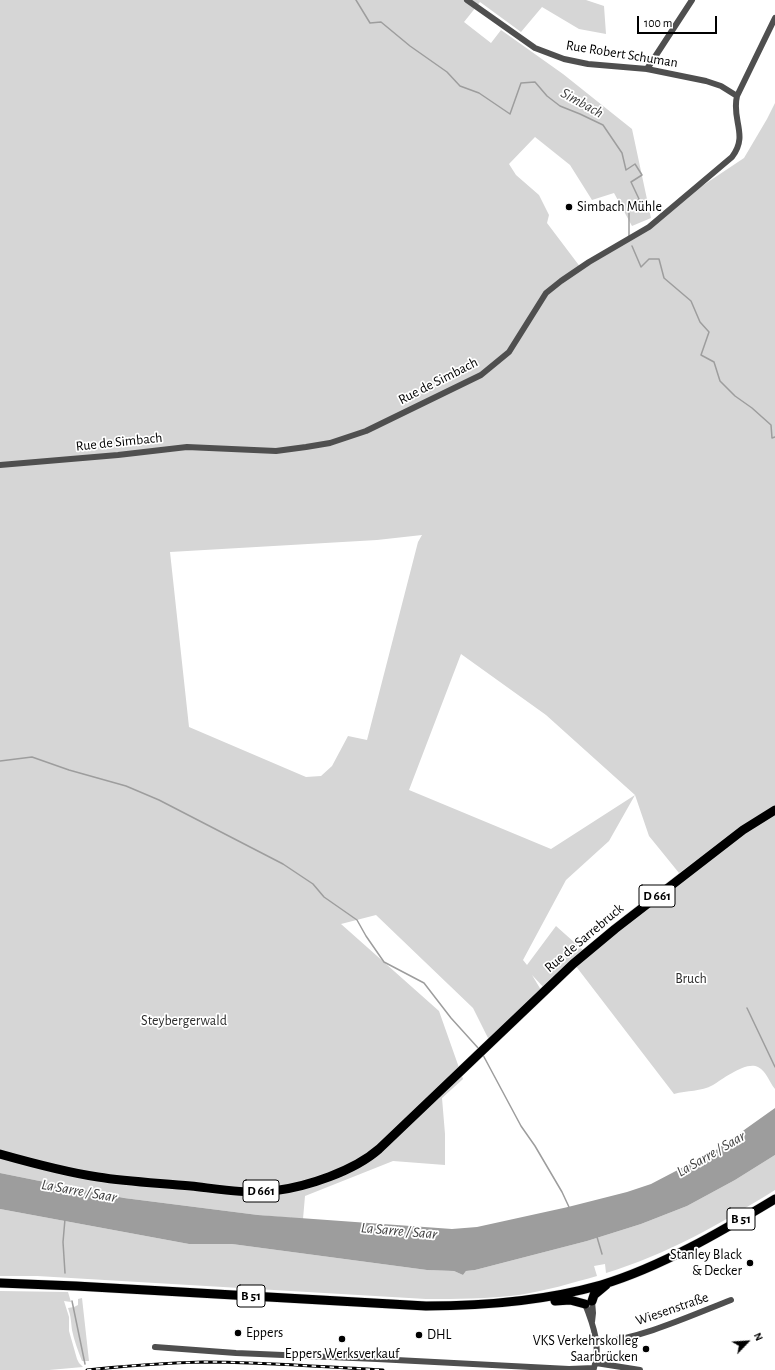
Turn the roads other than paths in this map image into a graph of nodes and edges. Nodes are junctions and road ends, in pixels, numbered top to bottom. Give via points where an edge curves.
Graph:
1 (467, 0) edge
2 (692, 0) edge
3 (775, 18) edge
4 (647, 68) junction
5 (737, 96) junction
6 (0, 465) edge
7 (775, 810) edge
8 (0, 1154) edge
9 (775, 1198) edge
10 (612, 1281) junction
11 (0, 1283) edge
12 (585, 1289) junction
13 (536, 1299) junction
14 (732, 1300) dead end
15 (588, 1302) junction
16 (596, 1343) junction
17 (155, 1347) dead end
18 (594, 1367) edge
19 (640, 1370) edge

1 - 4 street, Rue Robert Schuman via 534,48 564,59 588,64
2 - 4 street
3 - 5 street, Rue de Simbach
4 - 5 street, Rue Robert Schuman via 706,81 721,86
5 - 6 street, Rue de Simbach via 735,105 740,144 732,158 649,227 589,262 546,293 508,352 469,382 366,430 330,443 276,451 187,447
7 - 8 main road, Rue de Sarrebruck / D 661 via 743,830 564,972 379,1149 354,1166 281,1190 250,1191 119,1180 72,1172
9 - 10 main road, B 51 via 706,1239
10 - 12 main road, B 51
10 - 15 main road, B 51
11 - 13 main road, B 51 via 426,1306 472,1306
12 - 13 main road, B 51
12 - 15 main road via 582,1294
13 - 15 main road, B 51 via 548,1302
14 - 16 street, Wiesenstraße via 627,1337
15 - 16 street
16 - 18 street
17 - 18 street via 561,1369
18 - 19 street

